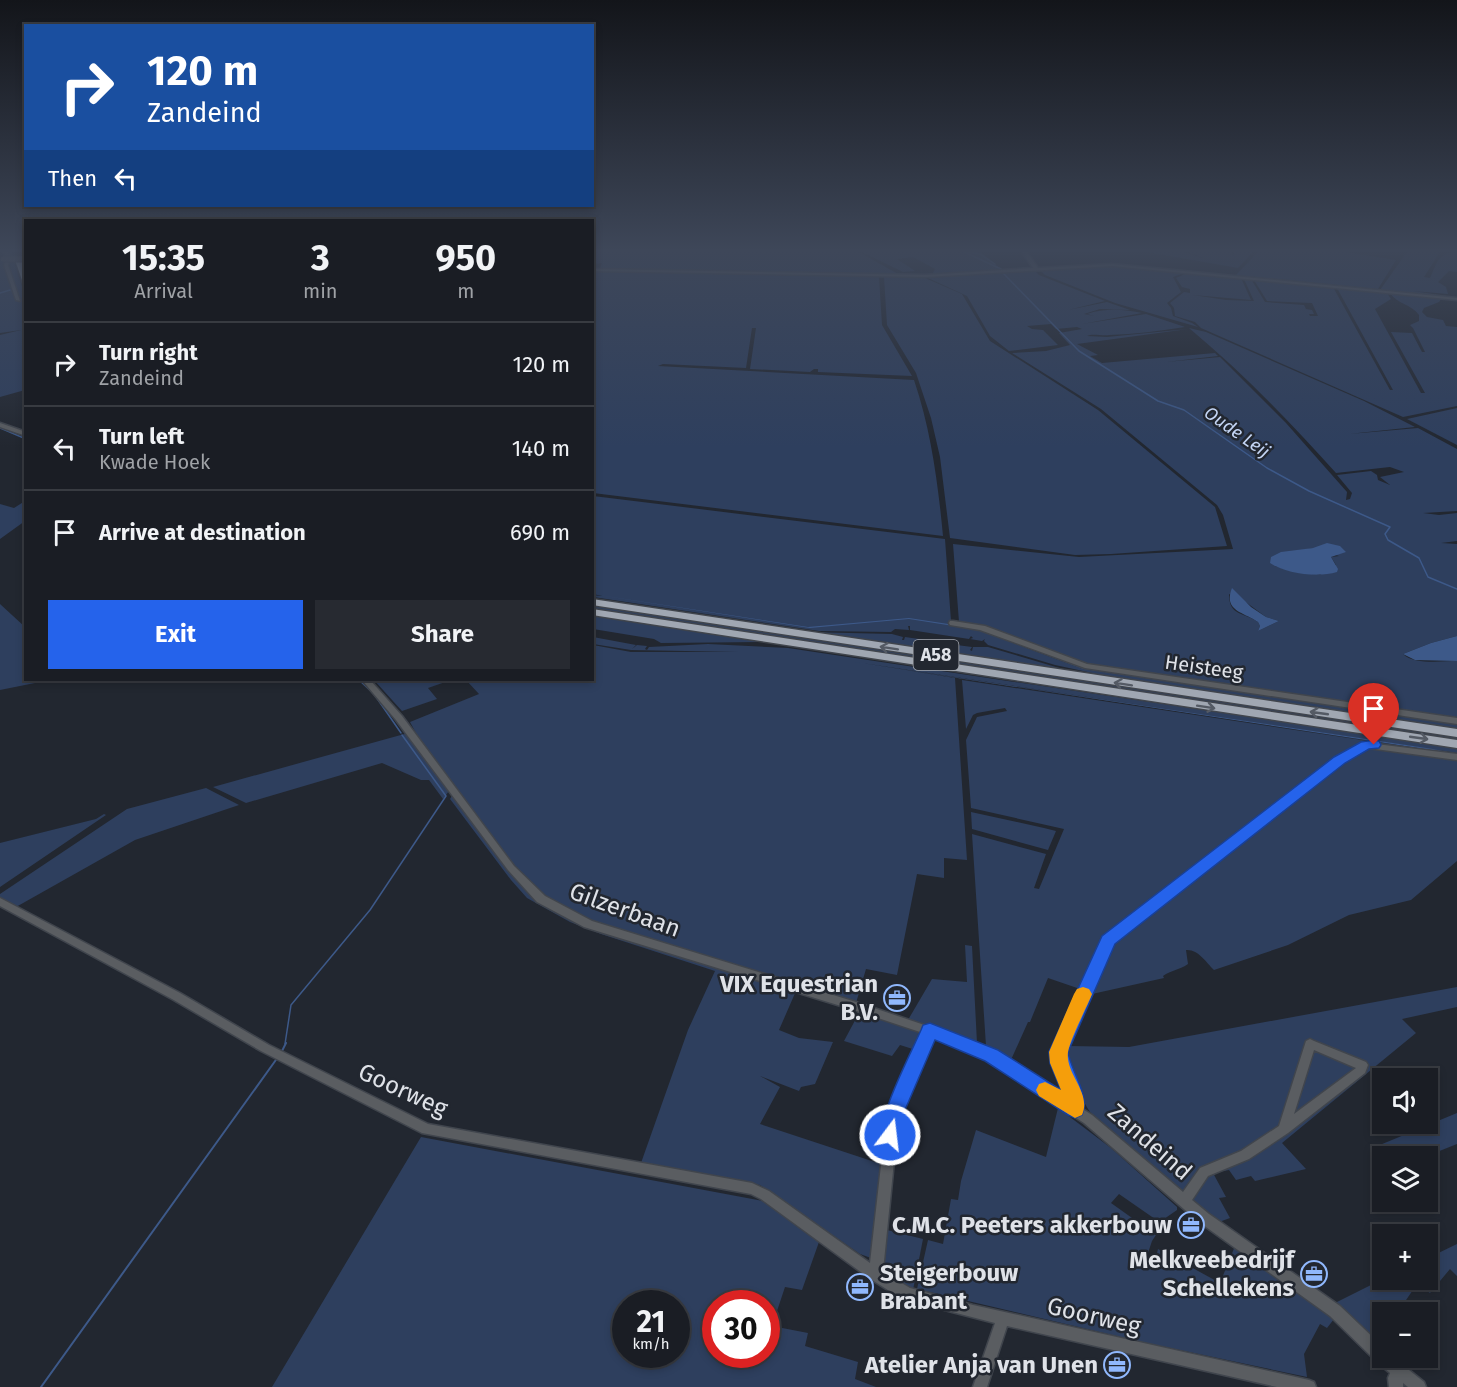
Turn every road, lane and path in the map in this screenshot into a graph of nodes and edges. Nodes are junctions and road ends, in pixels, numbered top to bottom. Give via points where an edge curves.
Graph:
1 (0, 425) edge
2 (24, 433) edge
3 (594, 602) edge
4 (594, 612) edge
5 (953, 623) dead end
6 (367, 681) edge
7 (1457, 721) edge
8 (1457, 733) edge
9 (1457, 744) edge
10 (1457, 757) edge
11 (0, 902) edge
12 (930, 1030) junction
13 (1075, 1109) junction
14 (1284, 1129) junction
15 (1184, 1201) junction
16 (873, 1274) junction
17 (1004, 1318) junction
18 (1372, 1346) edge
19 (1397, 1380) edge
20 (980, 1387) edge
21 (1309, 1387) edge
22 (1419, 1387) edge

1 - 2 street
8 -> 3 highway, A58
4 -> 9 highway, A58
5 - 7 street, Heisteeg via 982,628 1085,666
6 - 12 street, Gilzerbaan via 399,717 511,868 531,891 558,909 605,929
10 - 13 street via 1374,745 1356,750 1111,937 1059,1052
11 - 16 street, Goorweg via 265,1048 426,1129 752,1189
12 - 13 street, Zandeind via 992,1056
12 - 16 street via 892,1121
13 - 15 street, Zandeind
14 - 14 street, Zandeind via 1361,1070 1362,1065 1310,1044
14 - 15 street, Zandeind via 1245,1155 1209,1169
15 - 18 street, Zandeind via 1335,1311
16 - 17 street, Goorweg via 916,1297
17 - 20 street
17 - 21 street, Goorweg
19 - 22 street, Zandeind

